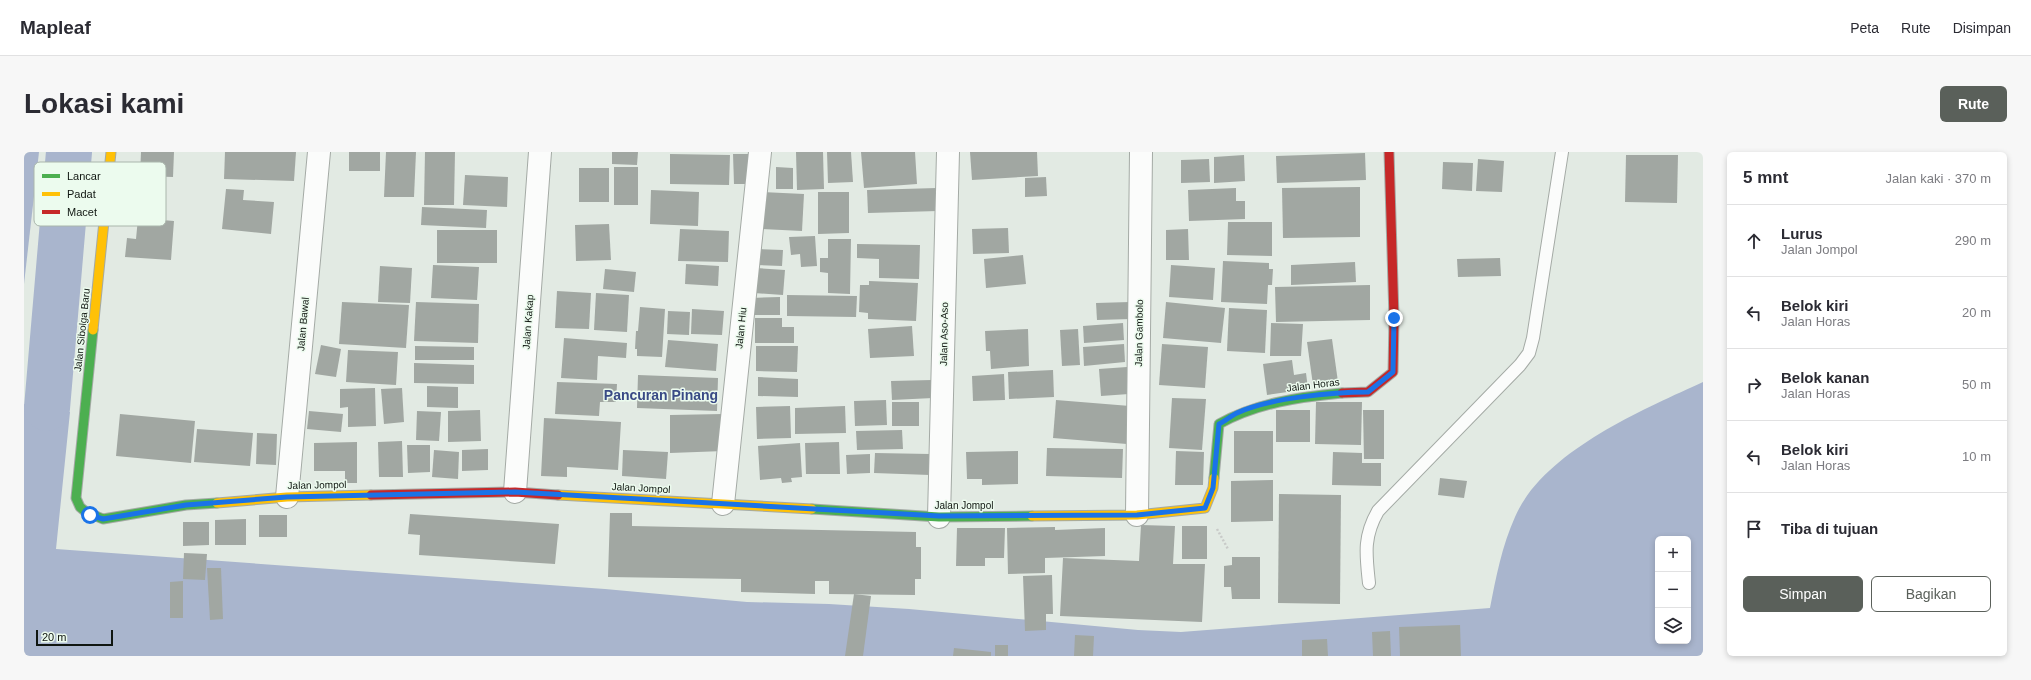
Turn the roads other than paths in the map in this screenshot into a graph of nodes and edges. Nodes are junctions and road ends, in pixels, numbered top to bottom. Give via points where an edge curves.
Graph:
1 (111, 152) edge
2 (319, 152) edge
3 (540, 152) edge
4 (760, 152) edge
5 (948, 152) edge
6 (1141, 152) edge
7 (1389, 152) edge
8 (1562, 152) edge
9 (110, 162) edge
10 (104, 226) edge
11 (515, 492) junction
12 (287, 497) junction
13 (723, 504) junction
14 (1205, 508) joint
15 (80, 509) joint
16 (1137, 515) junction
17 (939, 516) junction
18 (1369, 583) dead end

1 - 9 street, Jalan Sibolga Baru
2 - 12 street, Jalan Bawal
3 - 11 street, Jalan Kakap
4 - 13 street, Jalan Hiu
5 - 17 street, Jalan Aso-Aso
6 - 16 street, Jalan Gambolo
7 - 14 street, Jalan Horas via 1393,372 1368,392 1274,401 1238,413 1219,424 1213,488
8 - 18 lane via 1529,353 1378,511 1371,524 1365,546
10 - 15 street, Jalan Sibolga Baru via 76,498
11 - 12 street, Jalan Jompol
11 - 13 street, Jalan Jompol
12 - 15 street, Jalan Jompol via 186,505 103,519
13 - 17 street, Jalan Jompol
14 - 16 street, Jalan Jompol
16 - 17 street, Jalan Jompol

